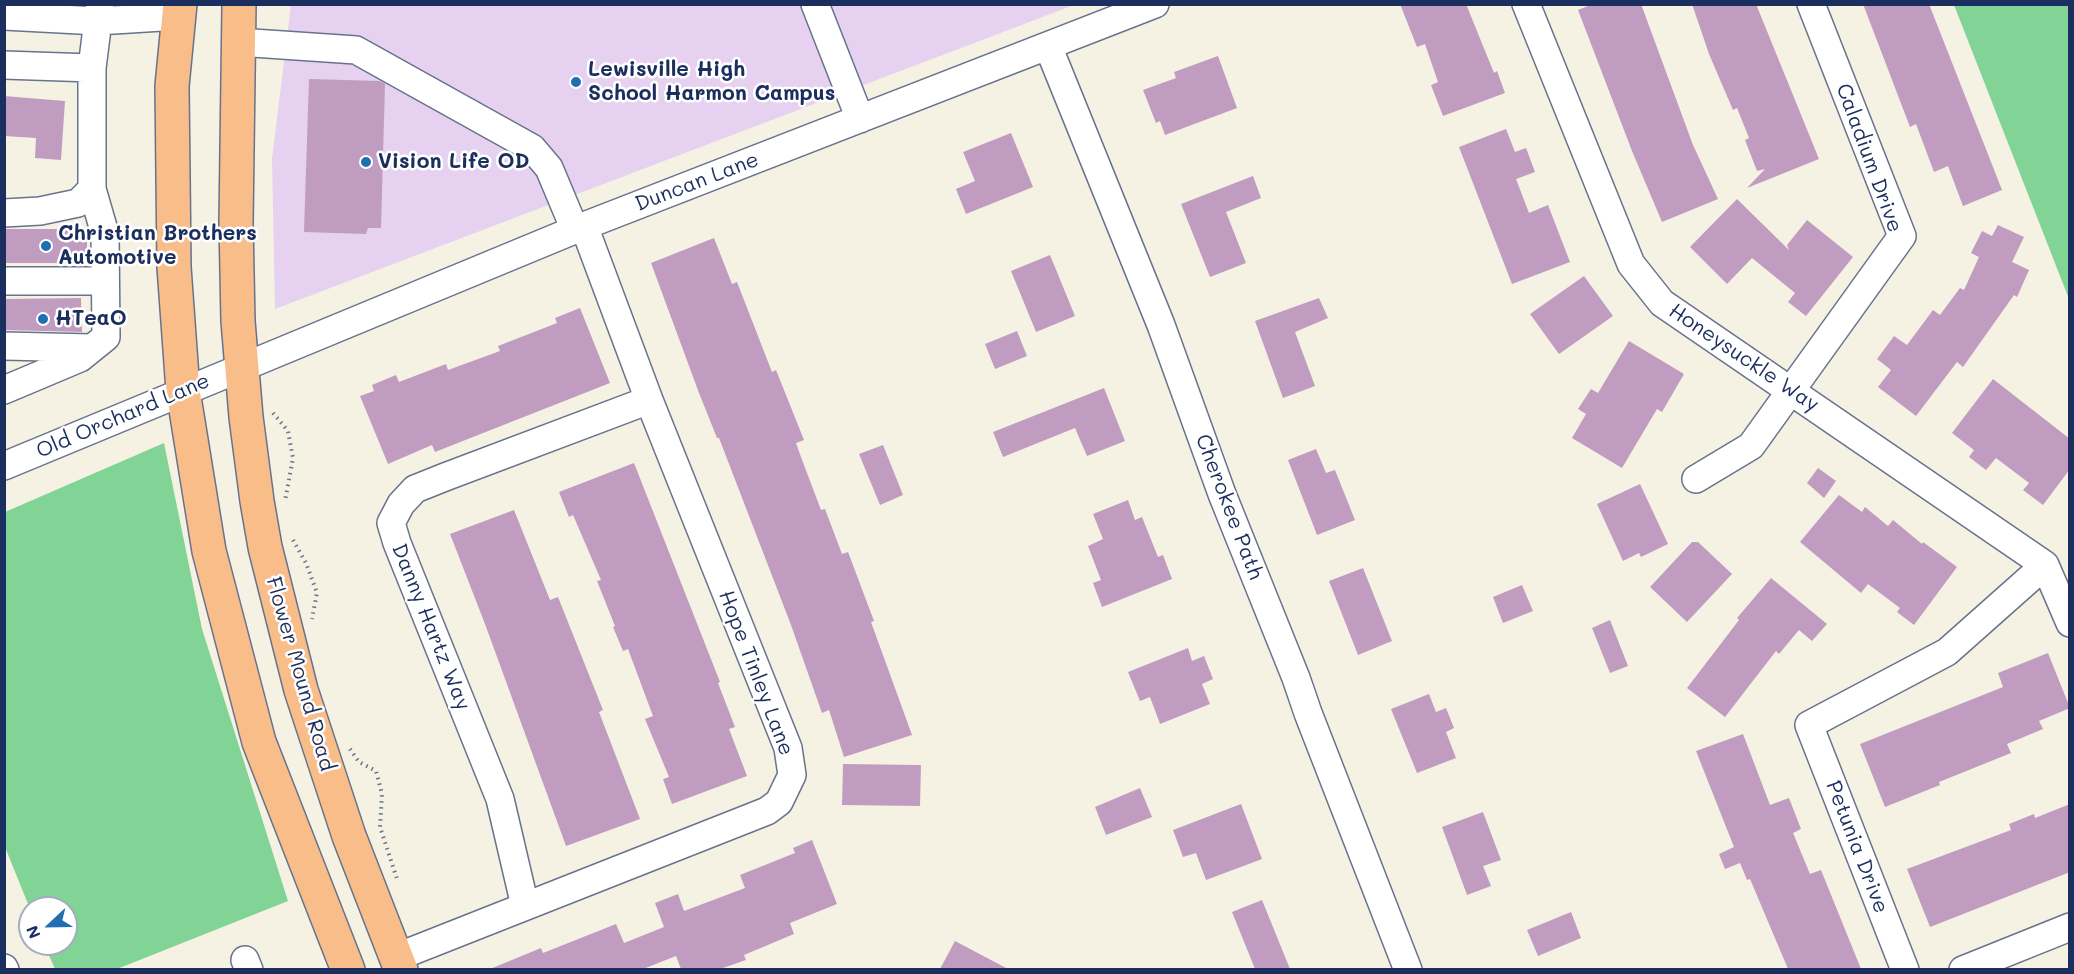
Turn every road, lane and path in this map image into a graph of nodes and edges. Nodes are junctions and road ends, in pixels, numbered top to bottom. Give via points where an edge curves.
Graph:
1 (239, 4) edge
2 (816, 4) edge
3 (1155, 4) edge
4 (1526, 4) edge
5 (1811, 4) edge
6 (179, 10) edge
7 (99, 13) edge
8 (4, 16) edge
9 (238, 42) junction
10 (1048, 46) junction
11 (4, 65) edge
12 (93, 68) junction
13 (860, 119) junction
14 (92, 189) junction
15 (4, 213) edge
16 (580, 228) junction
17 (105, 281) junction
18 (6, 283) edge
19 (4, 346) edge
20 (92, 348) junction
21 (242, 367) junction
22 (4, 390) edge
23 (1792, 391) junction
24 (649, 400) junction
25 (185, 403) junction
26 (273, 405) dead end
27 (4, 466) edge
28 (1696, 479) dead end
29 (285, 504) dead end
30 (290, 536) dead end
31 (2045, 565) junction
32 (311, 621) dead end
33 (2070, 623) edge
34 (347, 745) dead end
35 (397, 880) dead end
36 (525, 906) junction
37 (2070, 927) edge
38 (399, 963) edge
39 (348, 969) edge
40 (1408, 969) edge
41 (1905, 969) edge
42 (1963, 969) edge

1 - 9 main road, Flower Mound Road
2 - 13 street
3 - 10 street, Duncan Lane
4 - 23 street, Honeysuckle Way via 1631,264 1662,303
5 - 23 street, Caladium Drive via 1902,236
6 - 7 street
6 - 25 main road via 172,86 174,256
7 - 8 street
7 - 12 street
9 - 16 street, Hope Tinley Lane via 356,50 375,60 532,148 549,168
9 - 21 main road, Flower Mound Road via 236,223
10 - 13 street, Duncan Lane
10 - 40 street, Cherokee Path via 1161,324 1222,494
11 - 12 street
12 - 14 street
13 - 16 street, Duncan Lane
14 - 15 street via 78,203
14 - 17 street via 105,234
16 - 21 street, Duncan Lane
16 - 24 street, Hope Tinley Lane
17 - 18 street
17 - 20 street via 106,338
19 - 20 street
20 - 22 street via 80,358
21 - 25 street, Old Orchard Lane
21 - 38 main road, Flower Mound Road via 259,513 290,650 349,836
23 - 28 street via 1751,446
23 - 31 street, Honeysuckle Way
24 - 36 street, Danny Hartz Way via 415,489 391,523 500,799
24 - 36 street, Hope Tinley Lane via 788,748 792,775 779,802 767,811
25 - 27 street, Old Orchard Lane
25 - 39 main road via 209,551 259,742
26 - 29 path via 273,412 288,431 292,458
30 - 32 path via 317,593
31 - 33 street
31 - 41 street, Petunia Drive via 1947,652 1809,725
34 - 35 path via 359,762 375,771 382,794 380,827
36 - 38 street, Hope Tinley Lane
37 - 42 street

